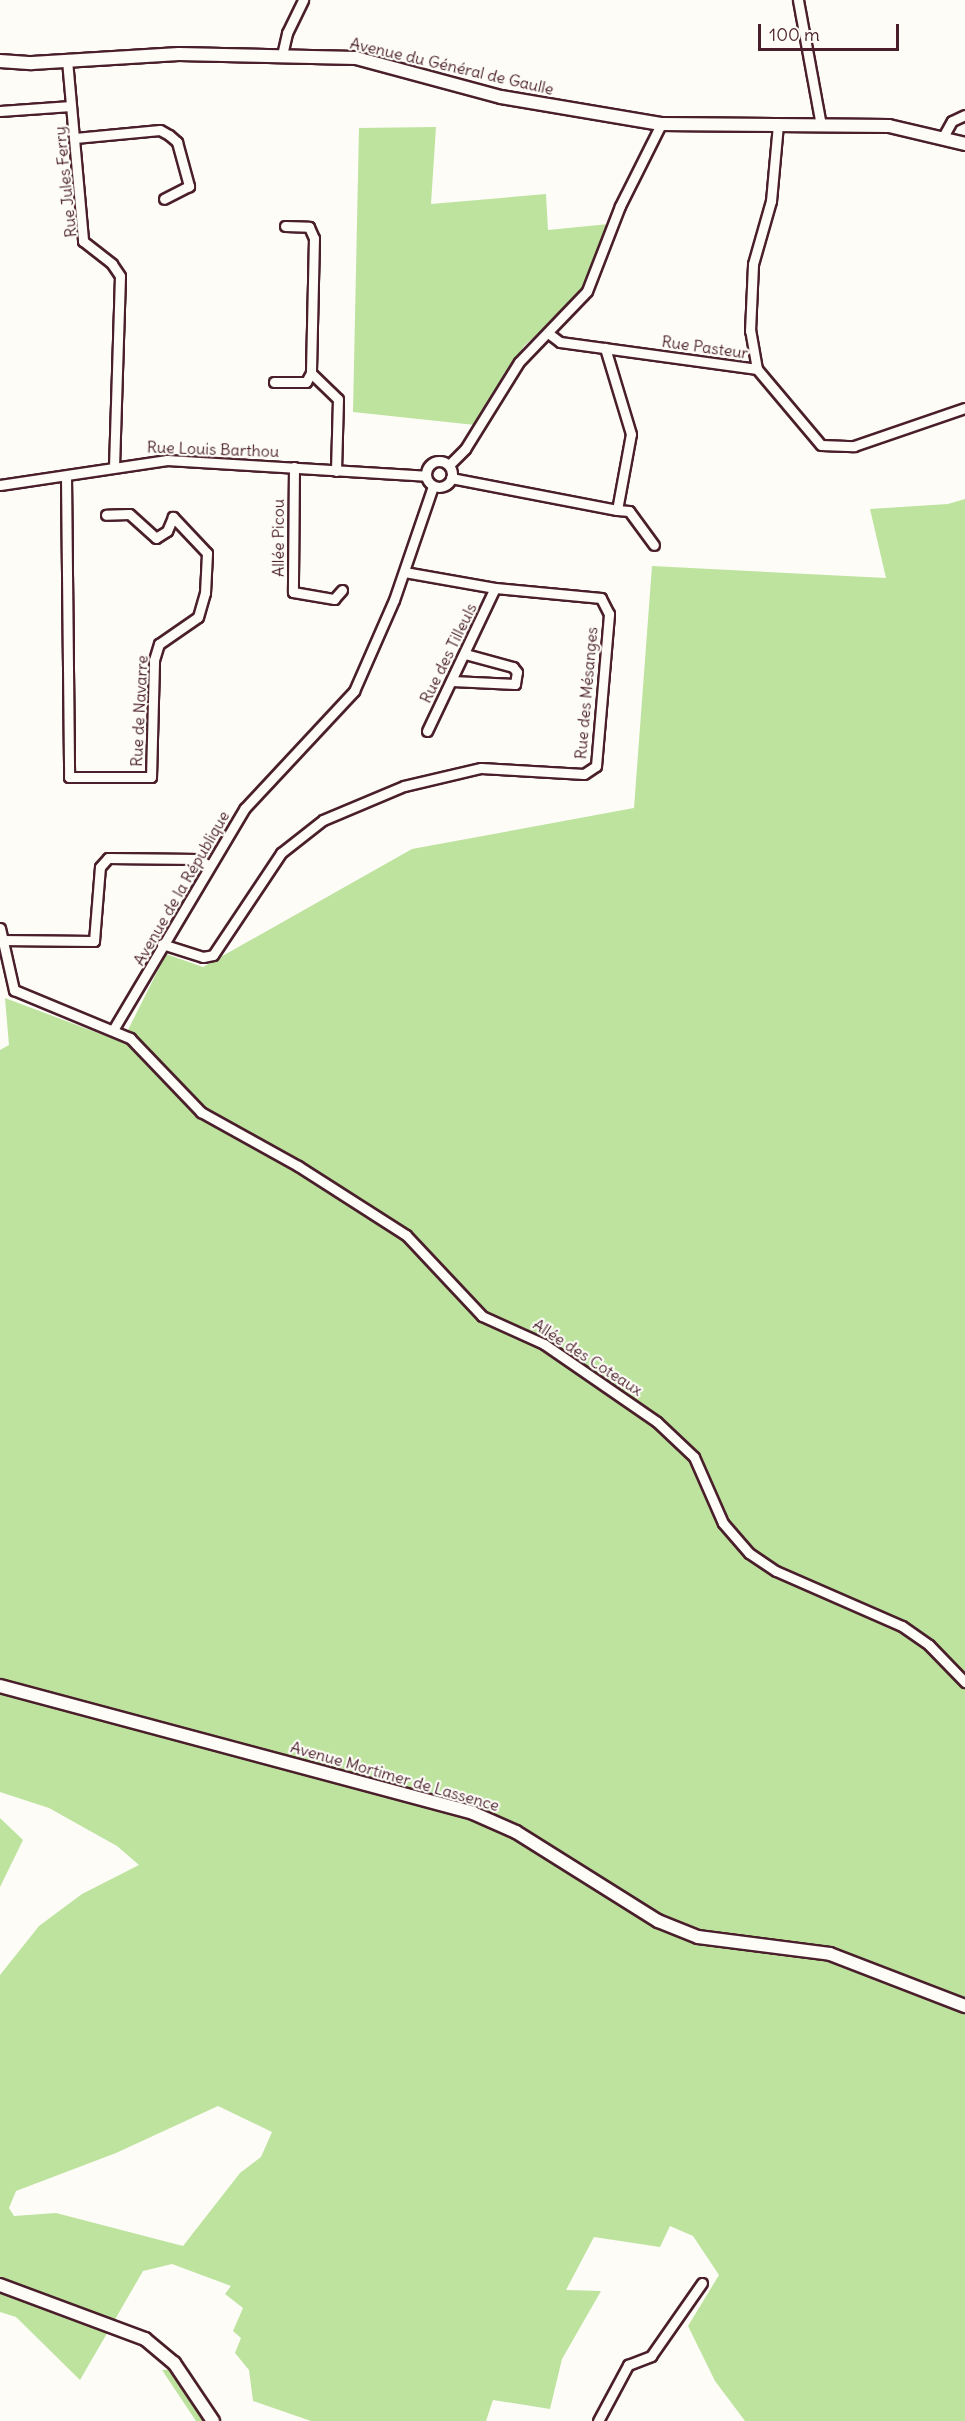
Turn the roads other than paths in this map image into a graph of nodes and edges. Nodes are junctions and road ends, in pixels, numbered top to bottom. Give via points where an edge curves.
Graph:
1 (303, 0) edge
2 (798, 0) edge
3 (282, 55) junction
4 (0, 60) edge
5 (67, 60) junction
6 (71, 106) junction
7 (0, 111) edge
8 (965, 115) edge
9 (661, 124) junction
10 (778, 124) junction
11 (821, 125) junction
12 (943, 136) junction
13 (75, 138) junction
14 (965, 144) edge
15 (164, 198) dead end
16 (285, 226) dead end
17 (548, 333) junction
18 (605, 348) junction
19 (757, 369) junction
20 (310, 373) junction
21 (274, 382) dead end
22 (965, 408) edge
23 (448, 465) junction
24 (114, 467) junction
25 (294, 467) junction
26 (336, 471) junction
27 (426, 476) junction
28 (66, 477) junction
29 (452, 478) junction
30 (0, 485) edge
31 (434, 486) junction
32 (617, 510) junction
33 (106, 515) dead end
34 (654, 545) dead end
35 (404, 572) junction
36 (495, 588) junction
37 (342, 590) dead end
38 (465, 654) junction
39 (452, 681) junction
40 (427, 731) dead end
41 (208, 865) junction
42 (0, 928) edge
43 (1, 940) edge
44 (162, 944) junction
45 (113, 1030) junction
46 (965, 1682) edge
47 (0, 1686) edge
48 (965, 2006) edge
49 (702, 2283) dead end
50 (0, 2285) edge
51 (213, 2421) edge
52 (598, 2421) edge

1 - 3 street via 286,33
2 - 11 street
3 - 5 street, Avenue du Général de Gaulle via 179,54
3 - 9 street, Avenue du Général de Gaulle via 356,58 501,97
4 - 5 street, Avenue du Général de Gaulle
5 - 6 street, Rue Jules Ferry
6 - 7 street
6 - 13 street, Rue Jules Ferry
8 - 12 street via 952,121
9 - 10 street, Avenue du Général de Gaulle
9 - 17 street via 620,206 587,291
10 - 11 street, Avenue du Général de Gaulle
10 - 19 street via 771,201 753,264 750,331
11 - 12 street, Avenue du Général de Gaulle via 889,126
12 - 14 street, Avenue du Général de Gaulle
13 - 15 street via 160,130 169,135 177,142 189,186
13 - 24 street, Rue Jules Ferry via 83,241 112,264 120,276
16 - 20 street via 309,227 314,238
17 - 18 street, Rue Pasteur via 560,342
17 - 23 street via 519,362 465,449
18 - 19 street, Rue Pasteur
18 - 32 street via 631,434
19 - 22 street, Rue Pasteur via 821,445 854,446
20 - 21 street via 306,382
20 - 26 street via 324,381 338,399
23 - 27 street via 434,463
23 - 29 street
24 - 25 street, Rue Louis Barthou via 167,460
24 - 28 street, Rue Louis Barthou
25 - 26 street, Rue Louis Barthou
25 - 37 street, Allée Picou via 293,592 334,599
26 - 27 street, Rue Louis Barthou
27 - 31 street
28 - 30 street, Rue Louis Barthou
28 - 33 street, Rue de Navarre via 69,777 151,777 154,660 159,644 198,617 205,593 207,554 173,517 167,531 156,538 129,514
29 - 31 street via 446,485
29 - 32 street
31 - 35 street, Avenue de la République
32 - 34 street via 629,511
35 - 36 street, Rue des Mésanges
35 - 41 street, Avenue de la République via 354,691 245,808
36 - 38 street, Rue des Tilleuls
36 - 44 street, Rue des Mésanges via 601,598 609,614 596,766 584,774 481,768 384,795 323,820 281,853 213,954 203,957
38 - 39 street, Rue des Tilleuls
38 - 39 street via 513,667 517,672 515,684
39 - 40 street, Rue des Tilleuls
41 - 43 street via 198,859 108,858 100,867 94,940
41 - 44 street, Avenue de la République
42 - 43 street
43 - 45 street, Allée des Coteaux via 14,990
44 - 45 street, Avenue de la République via 128,1010
45 - 46 street, Allée des Coteaux via 130,1038 201,1112 298,1166 405,1235 482,1316 544,1344 657,1422 694,1456 723,1523 749,1553 776,1570 902,1626 929,1645
47 - 48 street, Avenue Mortimer de Lassence via 473,1813 516,1832 658,1921 698,1937 830,1954
49 - 52 street via 651,2356 628,2365
50 - 51 street via 145,2339 174,2363

